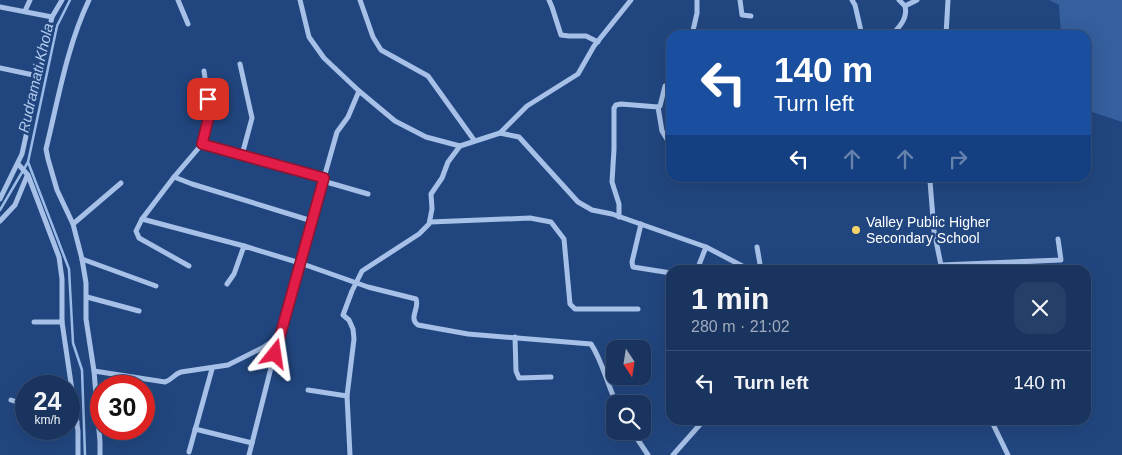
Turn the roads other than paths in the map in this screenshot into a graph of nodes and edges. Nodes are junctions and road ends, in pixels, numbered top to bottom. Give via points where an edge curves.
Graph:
1 (30, 0) edge
2 (62, 0) edge
3 (89, 0) edge
4 (178, 0) edge
5 (300, 0) edge
6 (360, 0) edge
7 (548, 0) edge
8 (631, 0) edge
9 (697, 0) edge
10 (740, 0) edge
11 (852, 0) edge
12 (900, 0) edge
13 (917, 0) edge
14 (948, 0) edge
15 (904, 6) junction
16 (0, 7) edge
17 (25, 11) junction
18 (751, 16) dead end
19 (52, 17) junction
20 (188, 24) dead end
21 (693, 30) edge
22 (861, 30) edge
23 (897, 30) edge
24 (946, 30) edge
25 (598, 42) junction
26 (240, 64) dead end
27 (0, 68) edge
28 (204, 71) dead end
29 (38, 76) junction
30 (666, 86) edge
31 (359, 91) junction
32 (658, 107) junction
33 (500, 133) junction
34 (666, 138) edge
35 (474, 140) junction
36 (202, 144) junction
37 (460, 146) junction
38 (242, 155) junction
39 (18, 164) junction
40 (28, 175) junction
41 (174, 178) junction
42 (323, 180) junction
43 (930, 182) edge
44 (121, 183) dead end
45 (368, 194) dead end
46 (0, 199) edge
47 (619, 217) junction
48 (142, 219) junction
49 (0, 221) edge
50 (312, 221) junction
51 (430, 222) junction
52 (73, 224) junction
53 (641, 224) junction
54 (1058, 238) dead end
55 (244, 246) junction
56 (706, 247) junction
57 (757, 247) dead end
58 (82, 259) junction
59 (300, 262) junction
60 (699, 265) edge
61 (740, 265) edge
62 (760, 265) edge
63 (942, 265) edge
64 (976, 265) edge
65 (189, 266) dead end
66 (666, 272) edge
67 (356, 283) junction
68 (227, 284) dead end
69 (156, 286) dead end
70 (87, 297) junction
71 (638, 309) dead end
72 (139, 311) dead end
73 (34, 322) dead end
74 (62, 322) junction
75 (280, 336) junction
76 (515, 337) junction
77 (212, 369) junction
78 (94, 371) junction
79 (70, 375) edge
80 (551, 377) dead end
81 (308, 390) dead end
82 (613, 395) edge
83 (348, 396) junction
84 (11, 400) dead end
85 (15, 401) edge
86 (700, 425) edge
87 (993, 425) edge
88 (195, 429) junction
89 (78, 440) edge
90 (638, 440) edge
91 (252, 443) junction
92 (189, 452) dead end
93 (78, 455) edge
94 (100, 455) edge
95 (249, 455) edge
96 (350, 455) edge
97 (648, 455) edge
98 (673, 455) edge
99 (1008, 455) edge

1 - 17 street
2 - 19 street
3 - 52 street via 67,65 46,149 57,190
4 - 20 street
5 - 31 street via 309,36 324,58
6 - 35 street via 381,50 428,76
7 - 25 street via 561,35 586,36
8 - 25 street
9 - 21 street
10 - 18 street via 742,15
11 - 22 street
12 - 15 street
13 - 15 street
14 - 24 street
15 - 23 street via 906,12
16 - 17 street
17 - 19 street
19 - 29 street
25 - 33 street via 578,74 527,106
26 - 38 street via 252,118
27 - 29 street
28 - 36 street via 210,112
29 - 39 street
30 - 32 street
31 - 37 street via 395,121 426,137
31 - 42 street via 348,117 337,132
32 - 34 street
32 - 47 street via 621,104 614,108 612,182 619,204
33 - 35 street
33 - 47 street via 520,137 578,202 592,210
35 - 37 street
36 - 38 street
36 - 41 street
37 - 51 street via 431,194
38 - 42 street
39 - 40 street
39 - 46 street
40 - 49 street via 15,205
40 - 74 street via 59,257
41 - 48 street
41 - 50 street
42 - 45 street
42 - 50 street
43 - 63 street via 934,230
44 - 52 street
47 - 53 street
48 - 55 street
48 - 65 street via 136,231 139,238
50 - 59 street
51 - 67 street via 419,234 362,270
51 - 71 street via 530,218 551,222 564,239 570,304 575,309
52 - 58 street
53 - 56 street
53 - 66 street via 633,266
54 - 64 street via 1061,260
55 - 59 street
55 - 68 street
56 - 60 street
56 - 61 street
57 - 62 street
58 - 69 street
58 - 70 street
59 - 67 street
59 - 75 street
67 - 76 street via 416,299 418,304 413,318 418,325 468,334
67 - 83 street via 343,315 350,320 354,339
70 - 72 street
70 - 78 street via 86,319
73 - 74 street
74 - 79 street
75 - 77 street via 245,357
75 - 91 street
76 - 80 street via 519,378
76 - 82 street via 591,344
77 - 78 street via 181,372 165,382
77 - 88 street
78 - 94 street
81 - 83 street
83 - 96 street
84 - 85 street
86 - 98 street
87 - 99 street
88 - 91 street
88 - 92 street
89 - 93 street
90 - 97 street
91 - 95 street

